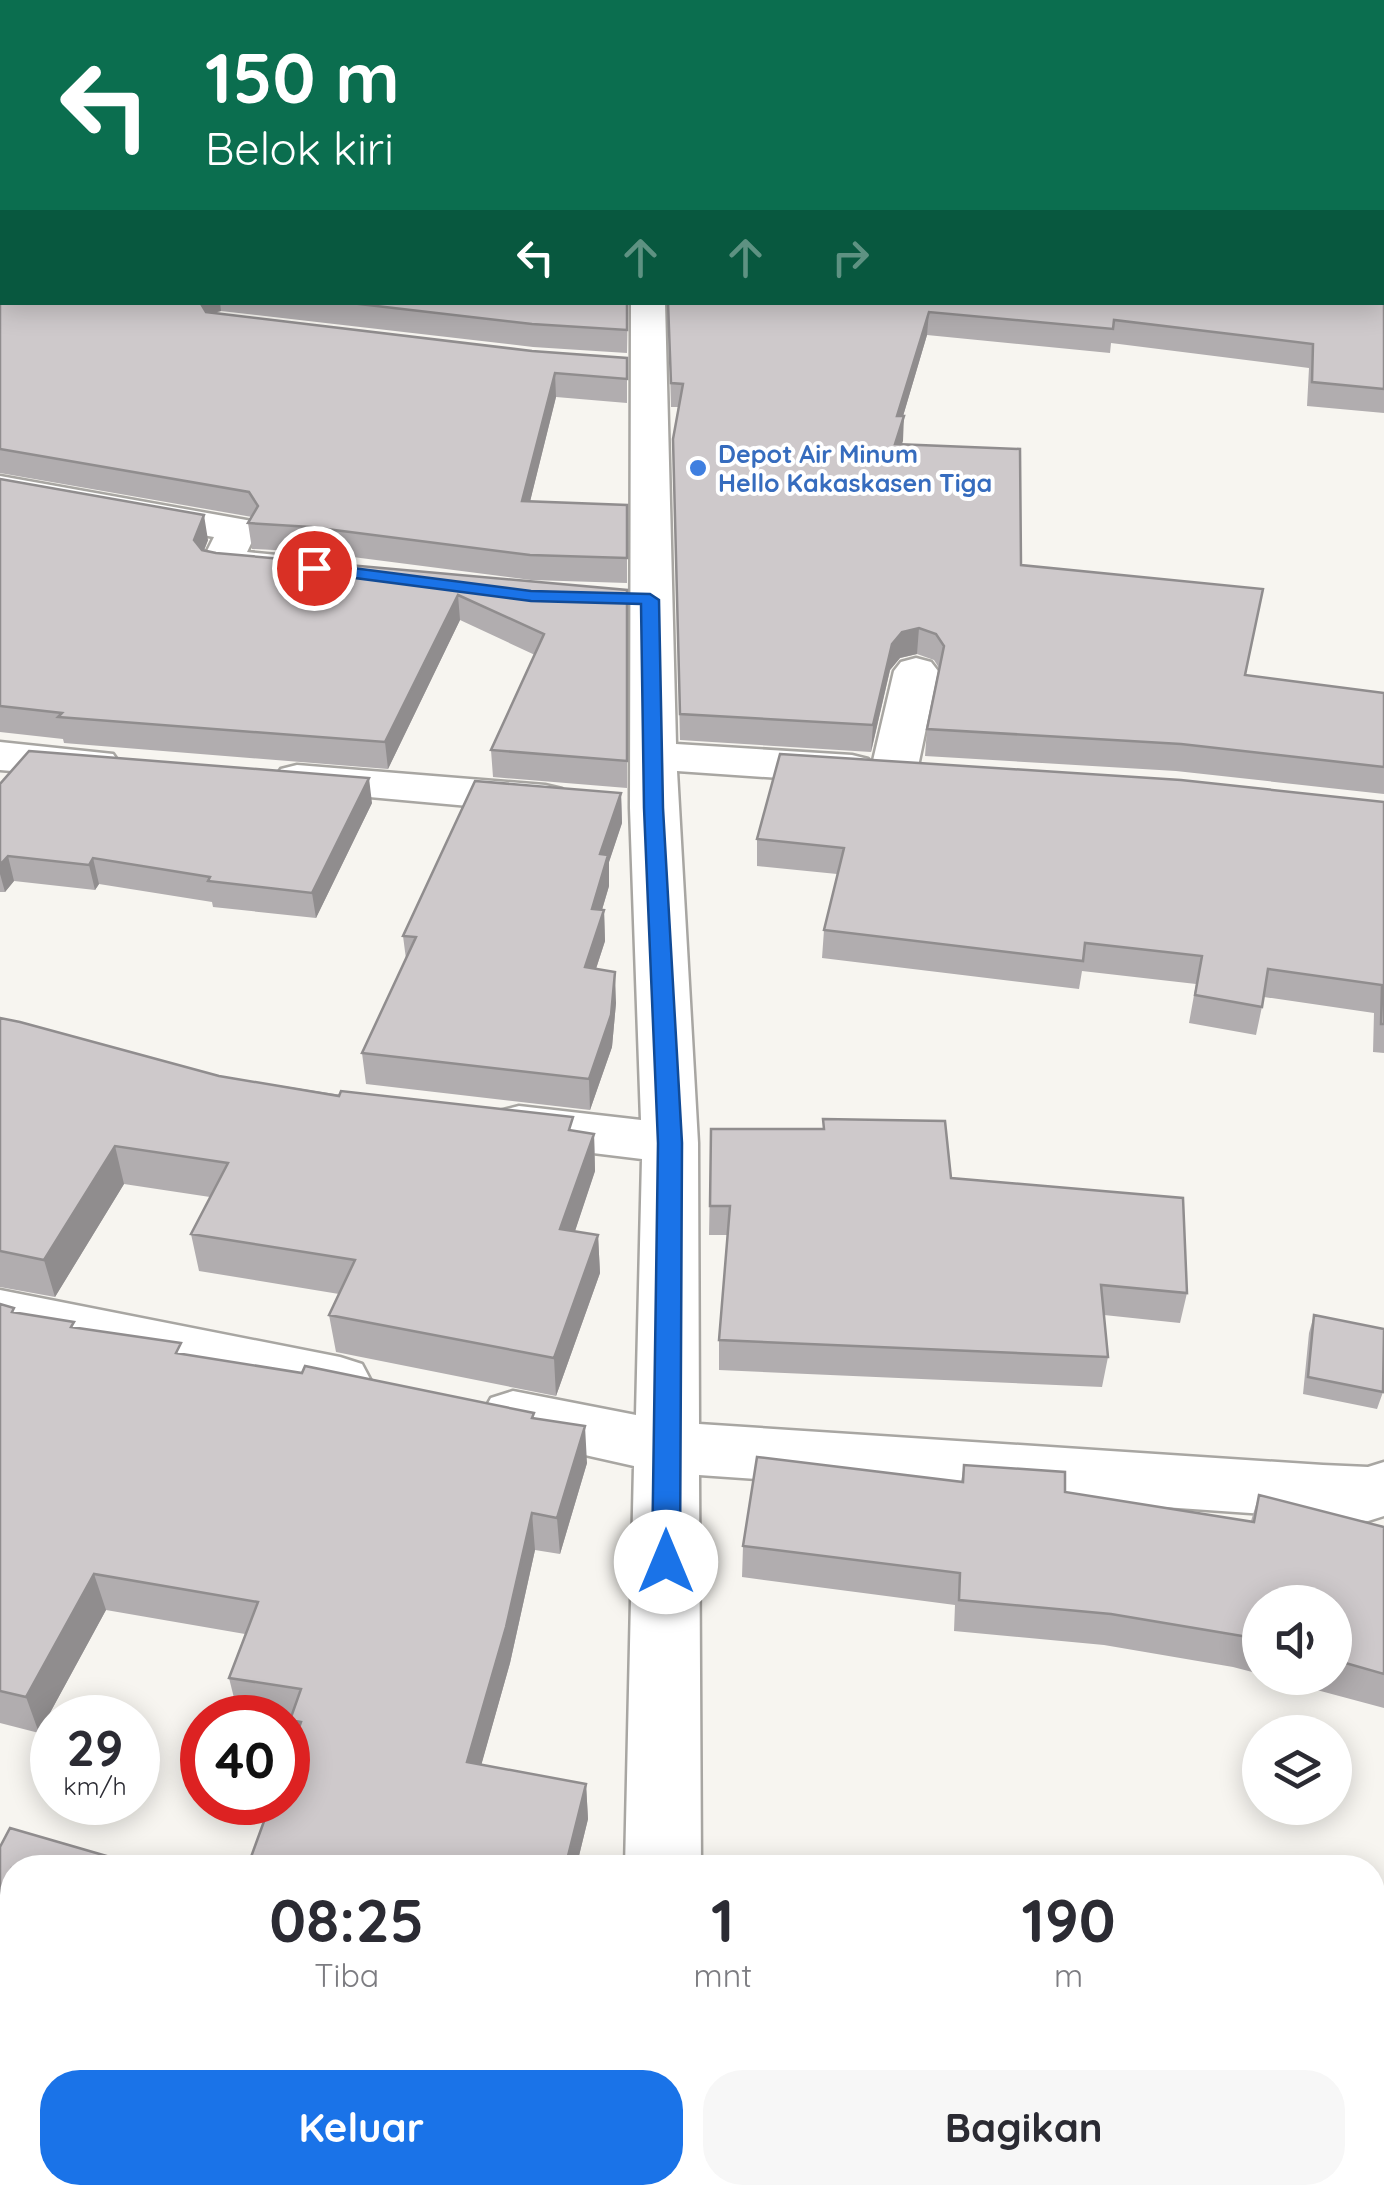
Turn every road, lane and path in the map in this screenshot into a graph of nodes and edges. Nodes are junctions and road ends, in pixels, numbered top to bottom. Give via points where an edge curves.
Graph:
1 (647, 305) edge
2 (0, 488) edge
3 (314, 568) edge
4 (916, 671) dead end
5 (0, 756) edge
6 (139, 767) edge
7 (258, 776) edge
8 (629, 793) junction
9 (464, 1119) edge
10 (670, 1143) junction
11 (0, 1312) edge
12 (667, 1447) junction
13 (1384, 1489) edge
14 (662, 1855) edge

1 - 8 street via 628,368
2 - 3 street via 238,529 220,563
4 - 8 street via 913,772
5 - 6 street
7 - 8 street
8 - 10 street
9 - 10 street
10 - 12 street
11 - 12 street
12 - 13 street via 1353,1494
12 - 14 street

